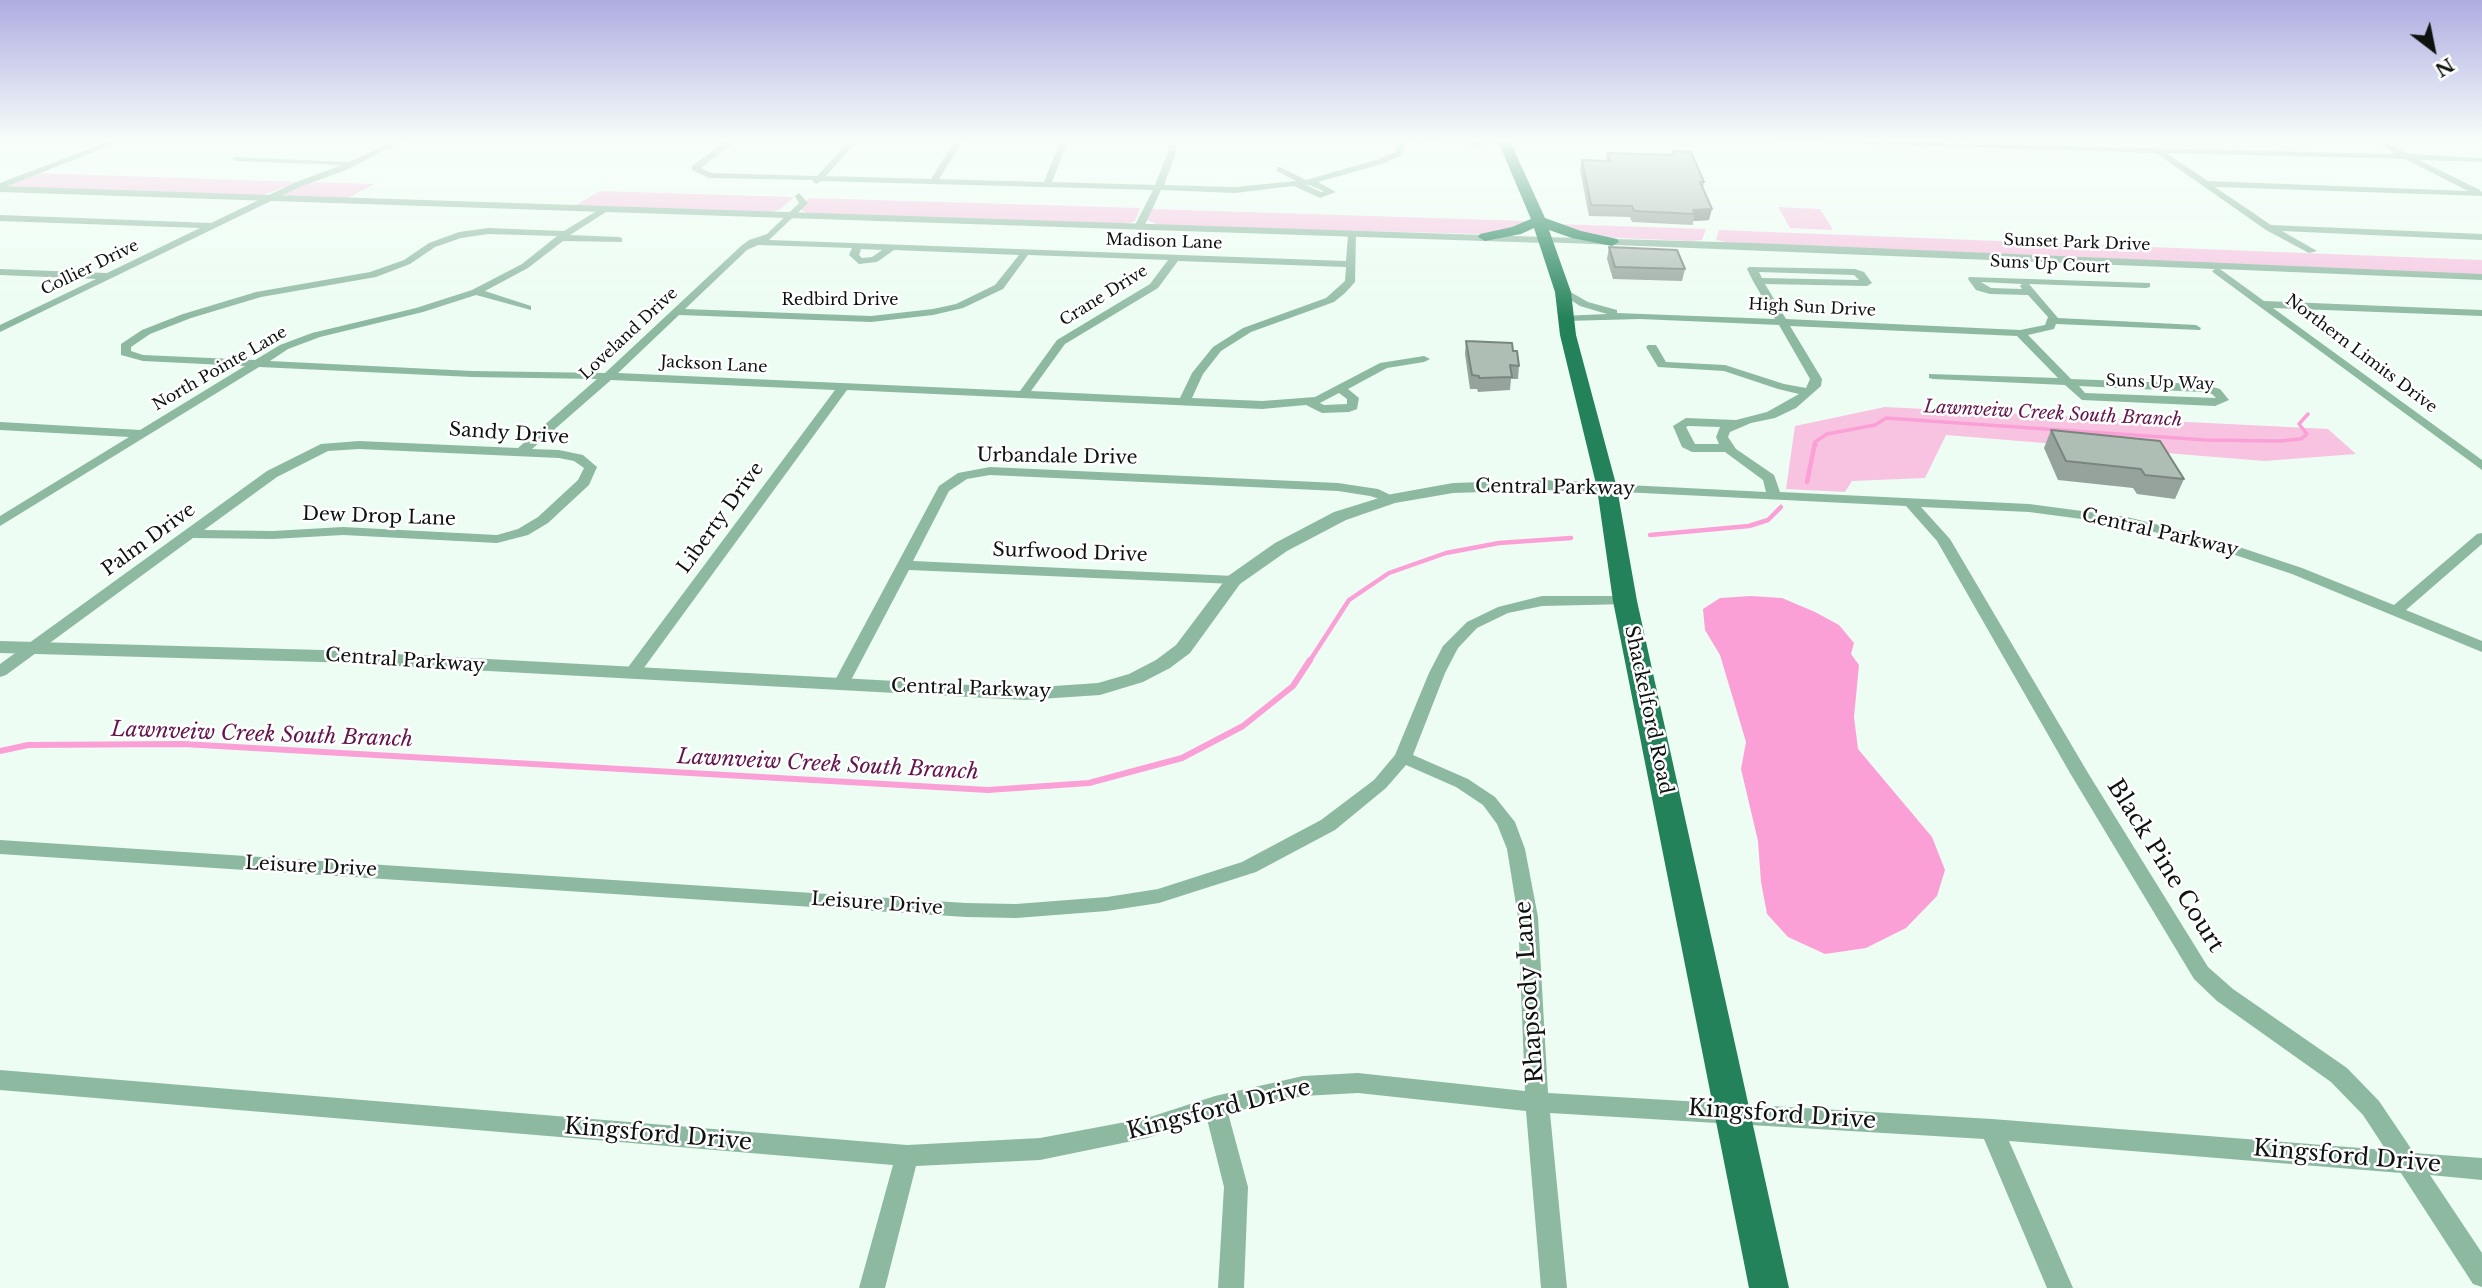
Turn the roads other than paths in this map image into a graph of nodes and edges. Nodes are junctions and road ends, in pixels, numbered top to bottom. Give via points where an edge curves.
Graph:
1 (267, 199) edge
2 (300, 199) edge
3 (796, 199) edge
4 (801, 199) edge
5 (1153, 199) edge
6 (1529, 199) edge
7 (2228, 199) edge
8 (603, 210) junction
9 (779, 215) junction
10 (792, 215) junction
11 (0, 218) edge
12 (1539, 221) junction
13 (212, 226) junction
14 (1139, 227) junction
15 (2269, 228) junction
16 (1353, 235) junction
17 (564, 236) junction
18 (1485, 237) junction
19 (2482, 237) edge
20 (619, 240) dead end
21 (1545, 240) junction
22 (755, 241) junction
23 (1612, 242) junction
24 (2312, 251) dead end
25 (1025, 253) junction
26 (1984, 255) junction
27 (1175, 258) junction
28 (1553, 260) junction
29 (1352, 264) junction
30 (2217, 271) dead end
31 (0, 272) edge
32 (109, 276) junction
33 (2482, 277) edge
34 (2019, 280) junction
35 (1758, 281) junction
36 (2146, 285) dead end
37 (477, 292) junction
38 (1563, 292) junction
39 (2030, 292) junction
40 (2264, 304) junction
41 (527, 308) dead end
42 (675, 312) junction
43 (2482, 313) edge
44 (1640, 316) junction
45 (1565, 318) junction
46 (2052, 321) junction
47 (1784, 324) junction
48 (2196, 328) dead end
49 (0, 329) edge
50 (2020, 333) junction
51 (1652, 347) dead end
52 (1424, 359) dead end
53 (256, 363) junction
54 (608, 376) junction
55 (1933, 376) dead end
56 (2068, 382) junction
57 (843, 387) junction
58 (1341, 389) junction
59 (1809, 392) junction
60 (1024, 393) junction
61 (1185, 400) junction
62 (1310, 402) junction
63 (1735, 424) junction
64 (0, 426) edge
65 (142, 434) junction
66 (326, 447) joint
67 (1729, 448) junction
68 (522, 452) junction
69 (2482, 466) edge
70 (1606, 488) junction
71 (1774, 495) junction
72 (1392, 499) junction
73 (1910, 503) junction
74 (0, 522) edge
75 (523, 532) joint
76 (192, 534) junction
77 (2482, 537) edge
78 (905, 565) junction
79 (1234, 580) junction
80 (1625, 601) junction
81 (2396, 611) junction
82 (0, 647) edge
83 (2482, 647) edge
84 (32, 649) junction
85 (0, 672) edge
86 (632, 673) junction
87 (841, 684) junction
88 (1403, 757) junction
89 (0, 847) edge
90 (0, 1080) edge
91 (1537, 1102) junction
92 (1215, 1106) junction
93 (1732, 1112) junction
94 (1992, 1129) junction
95 (907, 1156) junction
96 (2407, 1162) junction
97 (2482, 1169) edge
98 (2482, 1275) edge
99 (872, 1288) edge
100 (1231, 1288) edge
101 (1554, 1288) edge
102 (1769, 1288) edge
103 (2060, 1288) edge

1 - 13 street, Collier Drive
2 - 8 street
3 - 9 street, Loveland Drive
4 - 10 street, Loveland Drive via 804,203
5 - 14 street
6 - 12 main road, Shackelford Road
7 - 15 street
8 - 9 street
8 - 17 street, North Pointe Lane
9 - 10 street
9 - 22 street, Loveland Drive
10 - 14 street
10 - 22 street, Loveland Drive via 770,236
11 - 13 street
12 - 18 main road
12 - 21 main road, Shackelford Road
12 - 23 main road
13 - 32 street, Collier Drive
14 - 16 street
15 - 19 street
15 - 24 street
16 - 18 street
16 - 29 street
17 - 20 street
17 - 37 street, North Pointe Lane via 525,266
17 - 53 street, Jackson Lane via 488,231 459,235 372,275 258,290 146,332 125,346 125,353 143,358
18 - 21 street
18 - 28 main road via 1518,244
21 - 23 street, Sunset Park Drive
21 - 28 main road, Shackelford Road
22 - 25 street, Madison Lane via 857,247 854,255 859,261 874,260 891,248
22 - 42 street, Loveland Drive
23 - 26 street, Sunset Park Drive
23 - 28 main road via 1576,248
25 - 27 street, Madison Lane
25 - 42 street, Redbird Drive via 999,287 933,312 871,319
26 - 33 street, Sunset Park Drive
26 - 34 street
27 - 29 street, Madison Lane
27 - 60 street, Crane Drive via 1154,286 1060,342
28 - 38 main road, Shackelford Road
29 - 61 street via 1350,282 1330,300 1247,330 1217,349
30 - 40 street, Northern Limits Drive
31 - 32 street
32 - 49 street, Collier Drive
34 - 36 street, Suns Up Court
34 - 39 street
34 - 39 street, Suns Up Court via 1973,279 1990,291
35 - 35 street via 1752,269 1855,272 1867,283
35 - 47 street
37 - 41 street
37 - 53 street, North Pointe Lane via 316,335
38 - 44 street via 1597,307
38 - 45 main road, Shackelford Road
39 - 46 street
40 - 43 street
40 - 69 street, Northern Limits Drive
42 - 54 street, Loveland Drive
44 - 45 street, High Sun Drive
44 - 47 street, High Sun Drive
45 - 70 main road, Shackelford Road
46 - 48 street, High Sun Drive
46 - 50 street, High Sun Drive via 2050,327
47 - 50 street, High Sun Drive
47 - 59 street via 1816,379
50 - 56 street, Suns Up Way
51 - 59 street via 1662,365 1725,368
52 - 58 street, Jackson Lane via 1384,365
53 - 54 street, Jackson Lane
53 - 65 street, North Pointe Lane
54 - 57 street, Jackson Lane
54 - 68 street, Loveland Drive
55 - 56 street, Suns Up Way
56 - 56 street, Suns Up Way via 2082,396 2222,400 2216,391 2201,387
57 - 60 street, Jackson Lane
57 - 86 street, Liberty Drive
58 - 62 street, Jackson Lane
58 - 62 street, Jackson Lane via 1353,398 1353,406 1322,409
59 - 63 street via 1771,415
60 - 61 street, Jackson Lane
61 - 62 street, Jackson Lane via 1262,405
63 - 67 street via 1724,429 1722,436
63 - 67 street via 1686,422 1679,426 1692,448
64 - 65 street
65 - 74 street, North Pointe Lane
66 - 68 street, Sandy Drive
66 - 76 street, Palm Drive via 272,474
67 - 71 street via 1769,478
68 - 75 street, Sandy Drive via 578,458 591,467 566,500
70 - 71 street, Central Parkway
70 - 72 street, Central Parkway via 1483,486
70 - 80 main road, Shackelford Road
71 - 73 street, Central Parkway
72 - 78 street, Urbandale Drive via 1338,488 975,472 944,489
72 - 79 street, Central Parkway via 1314,528
73 - 81 street, Central Parkway via 2040,509 2127,521 2251,555
73 - 96 street, Black Pine Court via 1943,539 2078,773 2201,973 2339,1075 2371,1108
75 - 76 street, Dew Drop Lane via 486,539 343,531
76 - 84 street, Palm Drive
77 - 81 street
78 - 79 street, Surfwood Drive
78 - 87 street, Urbandale Drive
79 - 87 street, Central Parkway via 1183,649 1136,678 1100,689 1025,694
80 - 88 street, Leisure Drive via 1542,601 1503,610 1472,625 1451,646
80 - 93 main road, Shackelford Road
81 - 83 street, Central Parkway
82 - 84 street, Central Parkway
84 - 85 street, Palm Drive
84 - 86 street, Central Parkway via 298,655
86 - 87 street, Central Parkway
88 - 89 street, Leisure Drive via 1380,784 1328,825 1249,867 1159,896 1064,908 966,910
88 - 91 street, Rhapsody Lane via 1462,783 1489,801 1506,822 1516,849 1528,917
90 - 95 street, Kingsford Drive
91 - 92 street, Kingsford Drive via 1358,1083 1303,1086
91 - 93 street, Kingsford Drive
91 - 101 street, Rhapsody Lane
92 - 95 street, Kingsford Drive via 1147,1128 1053,1147
92 - 100 street via 1236,1187
93 - 94 street, Kingsford Drive
93 - 102 main road, Shackelford Road
94 - 96 street, Kingsford Drive
94 - 103 street
95 - 99 street
96 - 97 street, Kingsford Drive
96 - 98 street, Black Pine Court

